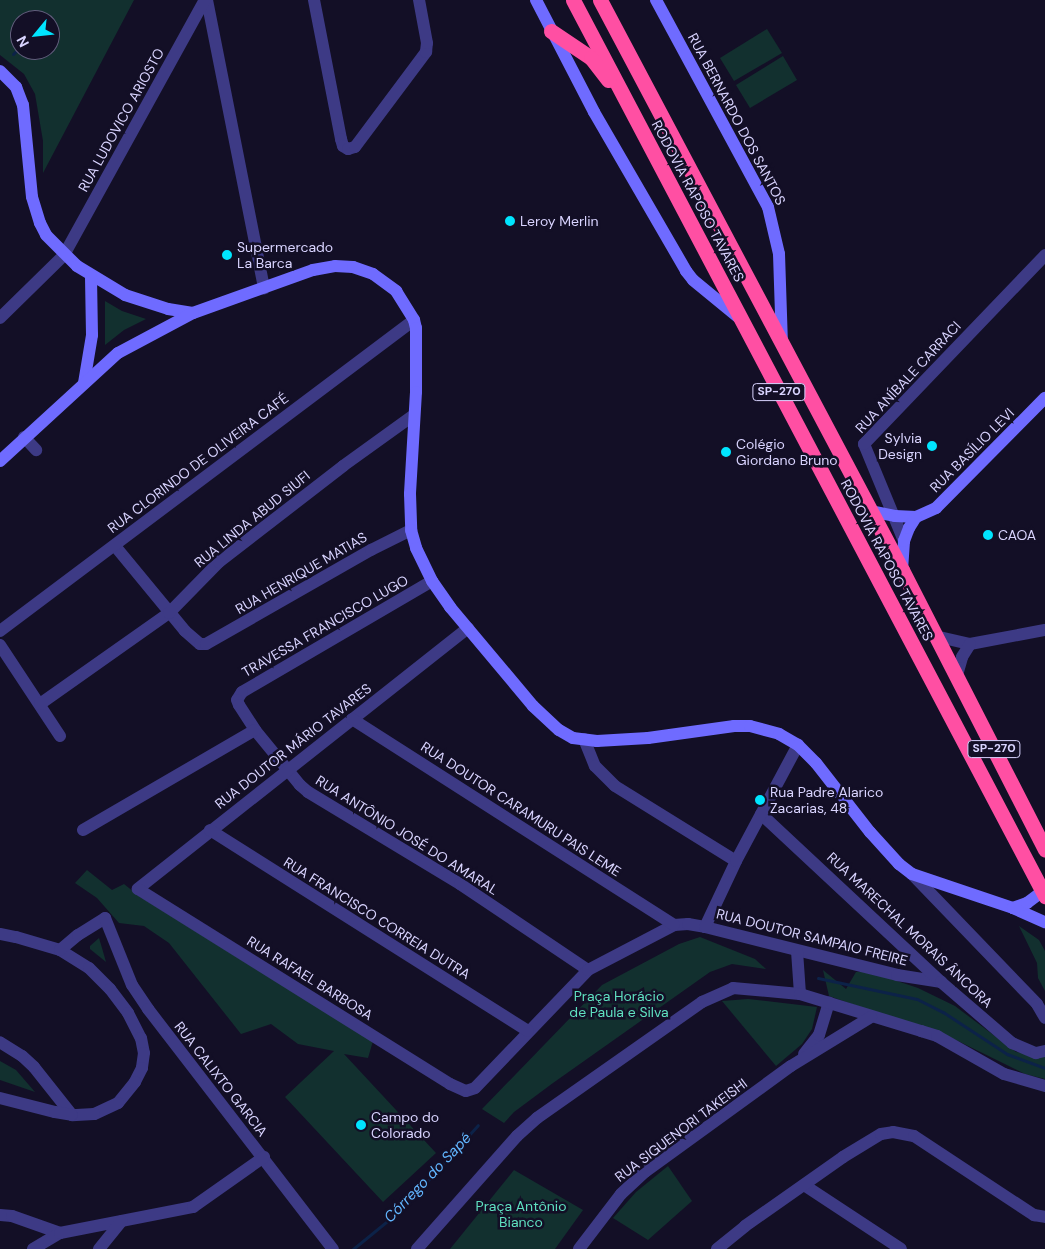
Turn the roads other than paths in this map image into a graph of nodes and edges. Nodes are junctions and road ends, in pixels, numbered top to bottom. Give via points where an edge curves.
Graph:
1 (206, 0) edge
2 (314, 0) edge
3 (420, 0) edge
4 (536, 0) edge
5 (574, 0) edge
6 (600, 0) edge
7 (656, 0) edge
8 (551, 31) junction
9 (0, 70) edge
10 (637, 118) junction
11 (64, 254) junction
12 (1045, 255) edge
13 (91, 276) junction
14 (264, 288) junction
15 (193, 313) junction
16 (0, 318) edge
17 (414, 320) junction
18 (741, 320) junction
19 (782, 346) junction
20 (90, 349) junction
21 (104, 365) junction
22 (84, 383) junction
23 (1045, 398) edge
24 (414, 415) junction
25 (24, 437) junction
26 (36, 450) dead end
27 (0, 461) edge
28 (870, 512) junction
29 (895, 516) junction
30 (916, 517) junction
31 (411, 530) junction
32 (904, 541) junction
33 (115, 546) junction
34 (902, 570) junction
35 (432, 582) junction
36 (169, 613) junction
37 (468, 628) junction
38 (0, 630) edge
39 (1045, 630) edge
40 (935, 636) junction
41 (970, 644) junction
42 (0, 645) edge
43 (957, 675) junction
44 (237, 700) joint
45 (40, 704) junction
46 (352, 719) junction
47 (255, 730) junction
48 (60, 736) dead end
49 (584, 739) junction
50 (798, 745) junction
51 (287, 770) junction
52 (761, 814) junction
53 (1032, 824) junction
54 (83, 830) dead end
55 (210, 830) junction
56 (1045, 836) edge
57 (1045, 849) edge
58 (736, 861) junction
59 (912, 874) junction
60 (138, 889) joint
61 (1044, 893) edge
62 (1013, 908) junction
63 (1045, 922) edge
64 (674, 925) junction
65 (705, 927) junction
66 (0, 934) edge
67 (60, 950) junction
68 (797, 951) junction
69 (588, 970) junction
70 (941, 982) junction
71 (800, 994) junction
72 (829, 1002) junction
73 (870, 1017) junction
74 (1045, 1018) edge
75 (528, 1031) junction
76 (0, 1042) edge
77 (1045, 1051) edge
78 (791, 1066) junction
79 (1045, 1086) edge
80 (0, 1098) edge
81 (72, 1115) junction
82 (264, 1157) junction
83 (804, 1185) junction
84 (0, 1215) edge
85 (1045, 1218) edge
86 (122, 1220) junction
87 (60, 1233) junction
88 (33, 1249) edge
89 (99, 1249) edge
90 (332, 1249) edge
91 (417, 1249) edge
92 (578, 1249) edge
93 (717, 1249) edge
94 (901, 1249) edge

1 - 11 street, RUA LUDOVICO ARIOSTO
1 - 14 street
2 - 3 street via 341,139 346,149 355,147 426,52
4 - 8 main road
5 - 10 highway, RODOVIA RAPOSO TAVARES / SP-270
6 - 19 highway, RODOVIA RAPOSO TAVARES / SP-270
7 - 19 main road, RUA BERNARDO DOS SANTOS via 768,208 779,254
8 - 10 highway via 592,58
8 - 18 main road via 686,271 692,280
9 - 11 main road via 16,87 23,105 32,197 40,223 46,235
10 - 18 highway, RODOVIA RAPOSO TAVARES / SP-270
11 - 13 main road
11 - 16 street, RUA LUDOVICO ARIOSTO
12 - 29 street, RUA ANÍBALE CARRACI via 864,444
13 - 15 main road via 140,301
13 - 20 main road
14 - 15 main road
14 - 17 main road via 313,270 353,267 373,274 396,291
15 - 21 main road via 118,352
17 - 24 main road
17 - 33 street, RUA CLORINDO DE OLIVEIRA CAFÉ
18 - 61 highway, RODOVIA RAPOSO TAVARES / SP-270
19 - 28 highway, RODOVIA RAPOSO TAVARES / SP-270
20 - 21 main road
20 - 22 main road
21 - 22 main road
22 - 25 main road
23 - 30 main road, RUA BASÍLIO LEVI via 936,508
24 - 31 main road
24 - 36 street, RUA LINDA ABUD SIUFI via 219,562
25 - 26 street
25 - 27 main road
28 - 29 main road, RUA BASÍLIO LEVI
28 - 34 highway, RODOVIA RAPOSO TAVARES / SP-270
29 - 30 main road, RUA BASÍLIO LEVI
29 - 32 street, RUA ANÍBALE CARRACI
30 - 32 main road
31 - 35 main road
31 - 36 street, RUA HENRIQUE MATIAS via 206,644 195,641
32 - 34 main road
33 - 36 street
33 - 38 street, RUA CLORINDO DE OLIVEIRA CAFÉ
34 - 40 highway, RODOVIA RAPOSO TAVARES / SP-270
35 - 37 main road
35 - 44 street, TRAVESSA FRANCISCO LUGO via 242,692
36 - 45 street, RUA LINDA ABUD SIUFI
37 - 46 street, RUA DOUTOR MÁRIO TAVARES
37 - 49 main road via 533,706 559,730 573,738
39 - 41 street
40 - 41 street
40 - 43 highway, RODOVIA RAPOSO TAVARES / SP-270
41 - 43 street
42 - 45 street
43 - 53 highway, RODOVIA RAPOSO TAVARES / SP-270
44 - 47 street, RUA ANTÔNIO JOSÉ DO AMARAL
45 - 48 street
46 - 51 street, RUA DOUTOR MÁRIO TAVARES
46 - 64 street, RUA DOUTOR CARAMURU PAIS LEME
47 - 51 street, RUA ANTÔNIO JOSÉ DO AMARAL
47 - 54 street
49 - 50 main road via 648,738 750,726 779,734
49 - 58 street via 595,766 615,786
50 - 52 street
50 - 59 main road via 887,853
51 - 55 street, RUA DOUTOR MÁRIO TAVARES
51 - 69 street, RUA ANTÔNIO JOSÉ DO AMARAL via 308,792 460,884
52 - 58 street
52 - 70 street, RUA MARECHAL MORAIS ÂNCORA
53 - 56 main road
53 - 57 highway, RODOVIA RAPOSO TAVARES / SP-270
55 - 60 street, RUA DOUTOR MÁRIO TAVARES
55 - 75 street, RUA FRANCISCO CORREIA DUTRA
58 - 65 street
59 - 62 main road
59 - 74 street via 1037,1004
60 - 75 street, RUA RAFAEL BARBOSA via 466,1091 475,1088
61 - 62 main road
62 - 63 main road
64 - 65 street, RUA DOUTOR SAMPAIO FREIRE
64 - 69 street
65 - 68 street, RUA DOUTOR SAMPAIO FREIRE
66 - 67 street
67 - 81 street via 89,968 110,989 135,1026 144,1053 142,1068 135,1082 118,1102 94,1114
67 - 82 street, RUA CALIXTO GARCIA via 105,918 132,985 162,1029
68 - 70 street, RUA DOUTOR SAMPAIO FREIRE
68 - 71 street
69 - 75 street
70 - 77 street, RUA MARECHAL MORAIS ÂNCORA via 1012,1043 1036,1053
71 - 72 street
71 - 91 street via 733,988 702,1002 517,1136
72 - 73 street
72 - 78 street, RUA SIGUENORI TAKEISHI via 819,1035
73 - 78 street, RUA SIGUENORI TAKEISHI
73 - 79 street via 937,1036 1004,1074
76 - 81 street via 34,1067
78 - 92 street, RUA SIGUENORI TAKEISHI via 645,1172 621,1194
80 - 81 street
82 - 86 street via 194,1207
82 - 90 street, RUA CALIXTO GARCIA
83 - 85 street via 881,1134 903,1132 930,1146 1034,1215
83 - 93 street
83 - 94 street
84 - 87 street
86 - 87 street
86 - 89 street
87 - 88 street

